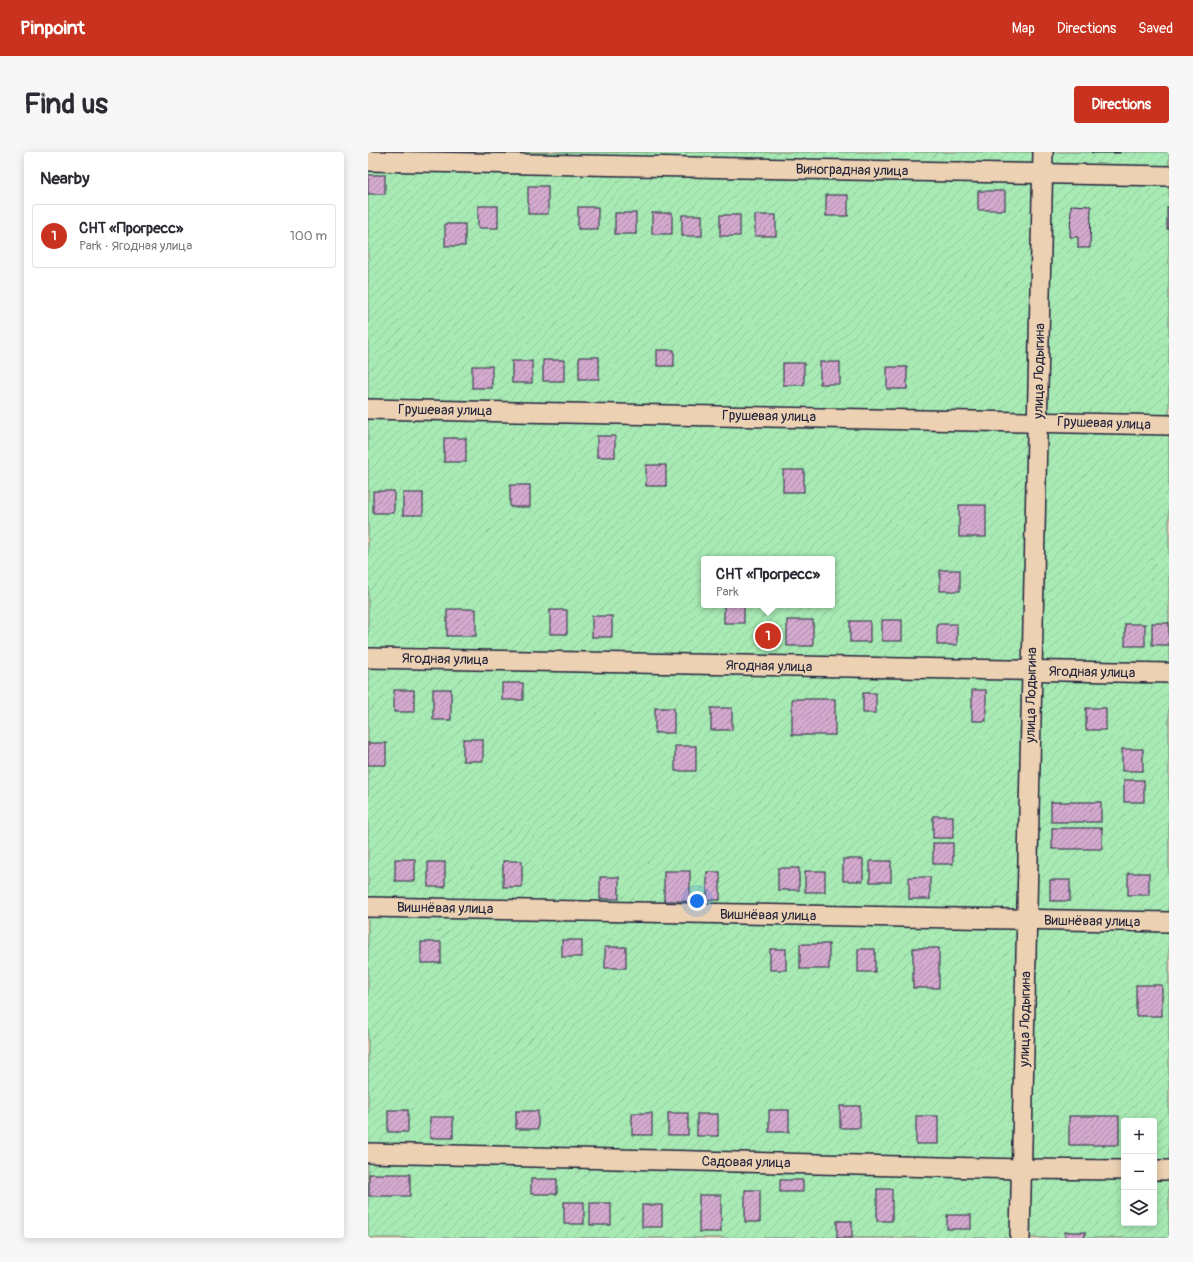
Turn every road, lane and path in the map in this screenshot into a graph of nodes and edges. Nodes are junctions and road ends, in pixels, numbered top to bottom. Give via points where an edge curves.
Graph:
1 (1043, 152) edge
2 (368, 161) edge
3 (1042, 173) junction
4 (1169, 176) edge
5 (368, 409) edge
6 (1038, 421) junction
7 (1169, 425) edge
8 (368, 658) edge
9 (1032, 670) junction
10 (1169, 673) edge
11 (368, 907) edge
12 (1028, 920) junction
13 (1169, 922) edge
14 (368, 1153) edge
15 (1022, 1169) junction
16 (1121, 1170) edge
17 (1157, 1170) edge
18 (1169, 1170) edge
19 (1020, 1238) edge

1 - 3 street, улица Лодыгина
2 - 3 street, Виноградная улица
3 - 4 street, Виноградная улица
3 - 6 street, улица Лодыгина
5 - 6 street, Грушевая улица
6 - 7 street, Грушевая улица
6 - 9 street, улица Лодыгина
8 - 9 street, Ягодная улица
9 - 10 street, Ягодная улица
9 - 12 street, улица Лодыгина
11 - 12 street, Вишнёвая улица
12 - 13 street, Вишнёвая улица
12 - 15 street, улица Лодыгина
14 - 15 street, Садовая улица
15 - 16 street, Садовая улица
15 - 19 street, улица Лодыгина
17 - 18 street

